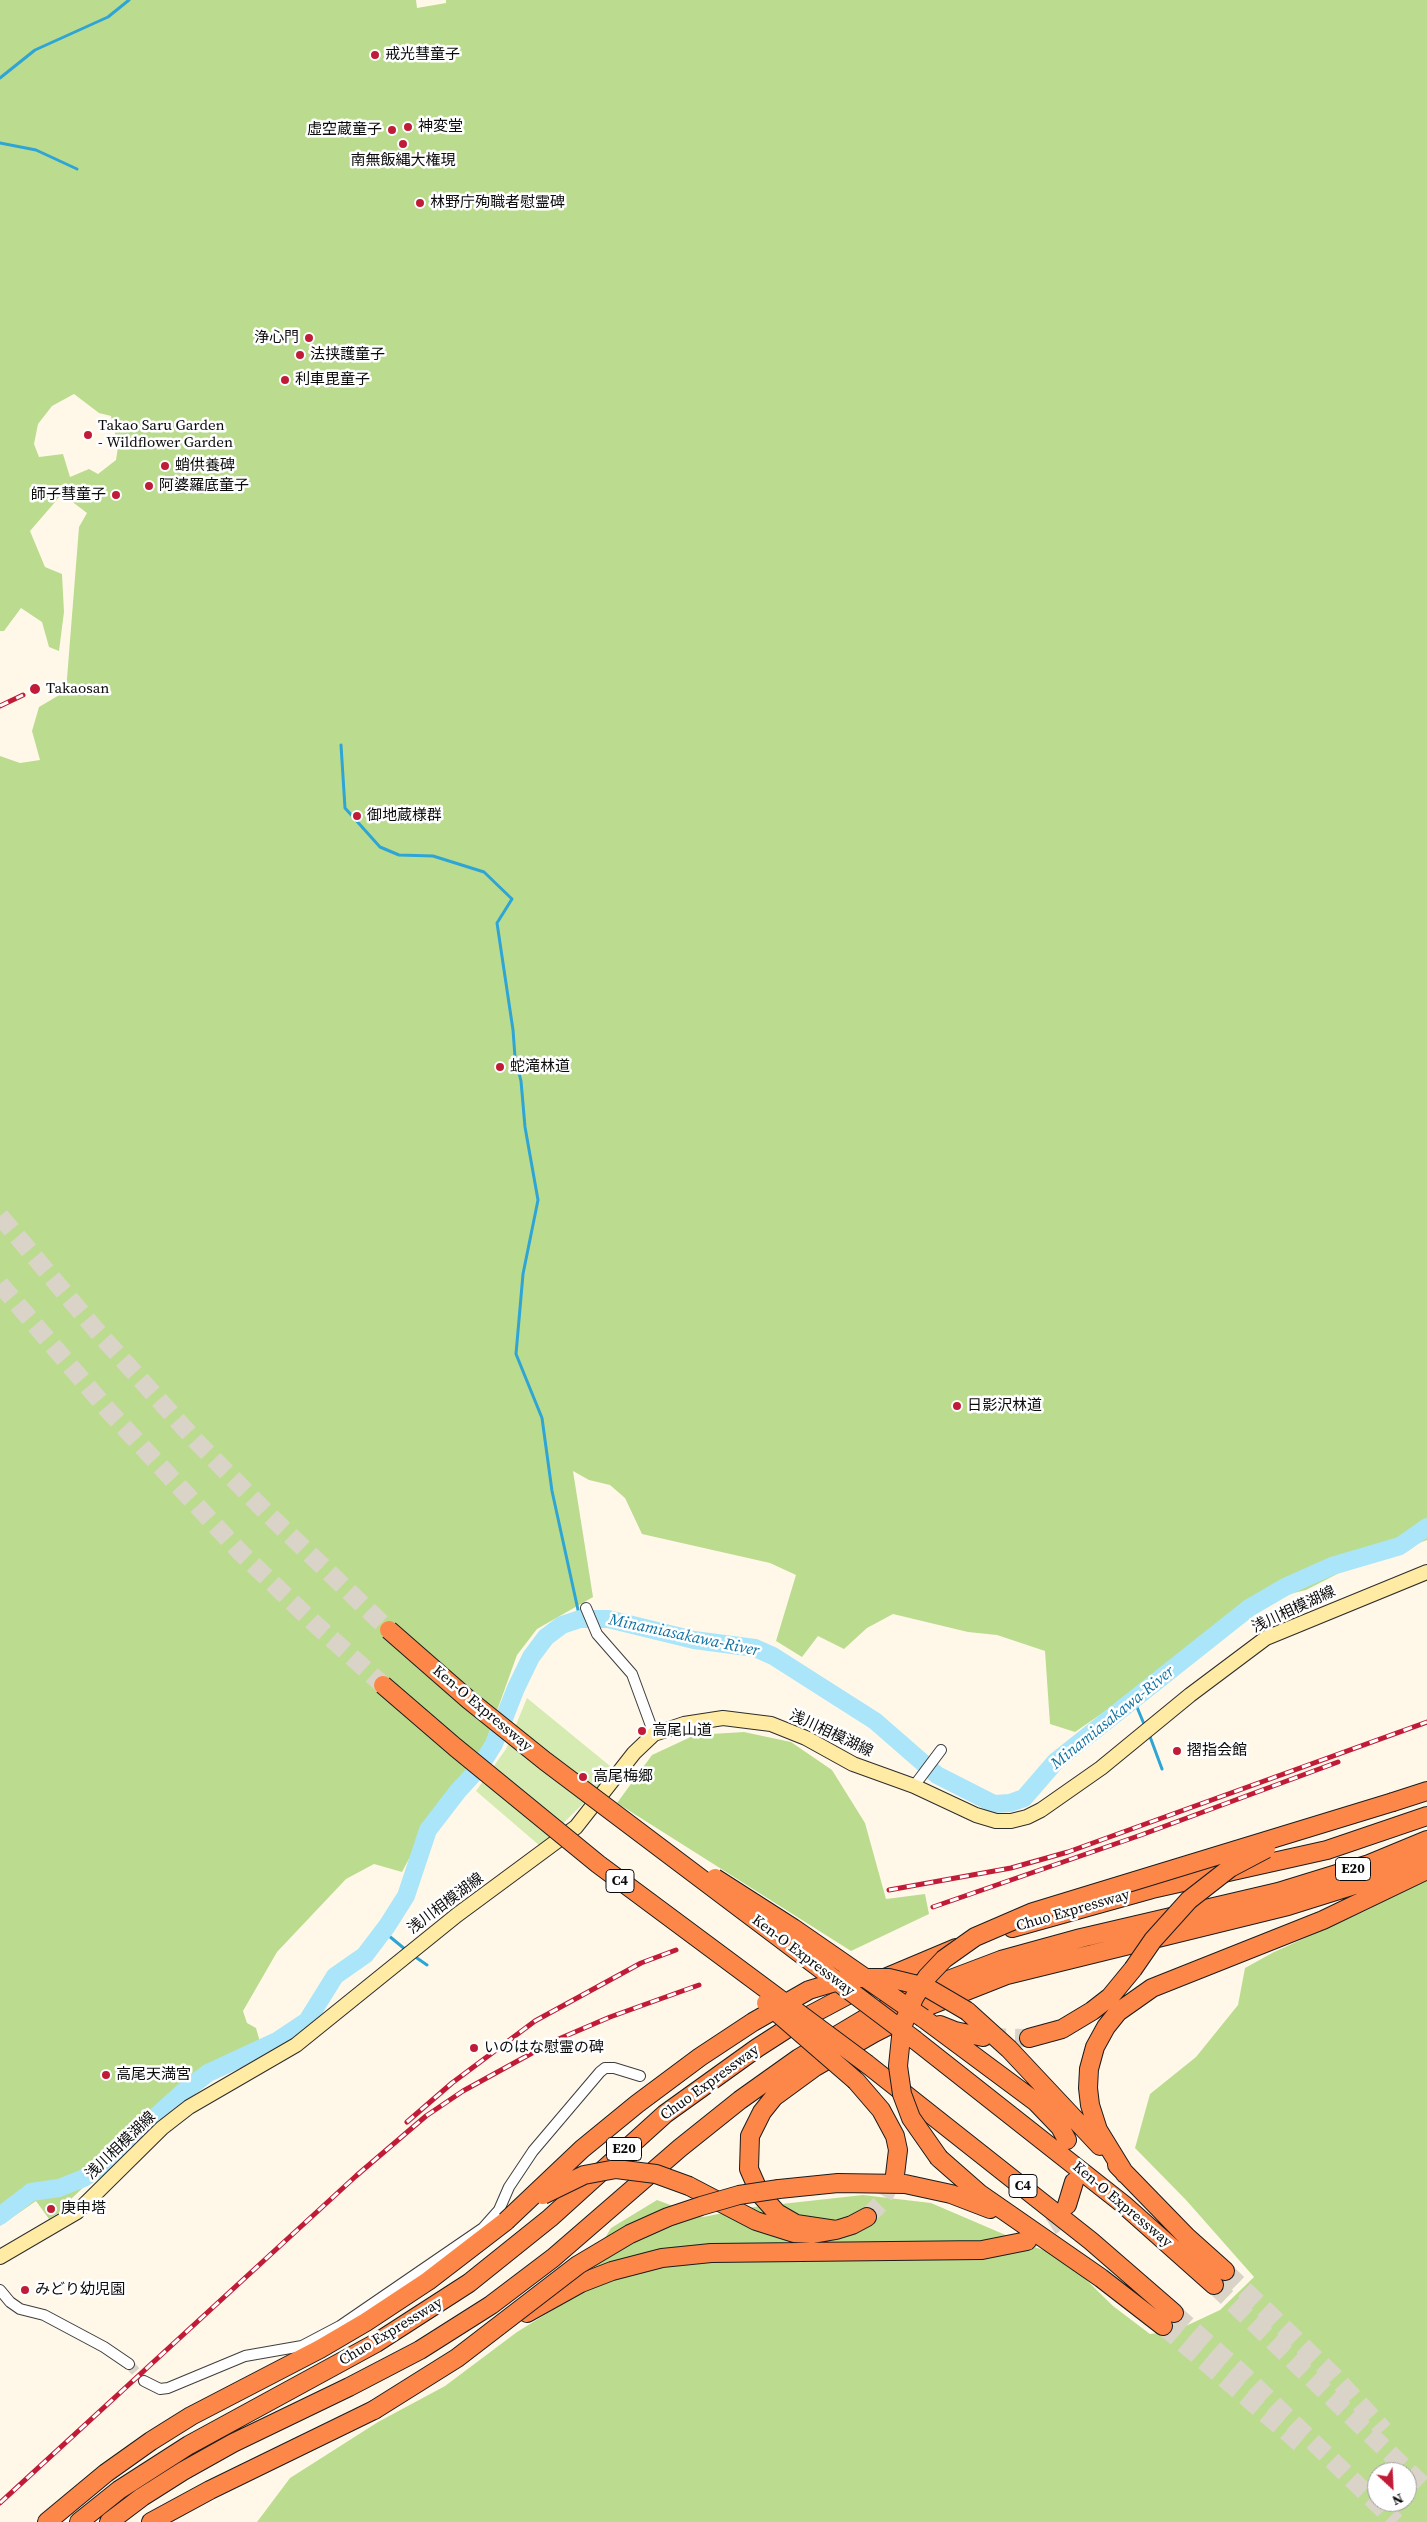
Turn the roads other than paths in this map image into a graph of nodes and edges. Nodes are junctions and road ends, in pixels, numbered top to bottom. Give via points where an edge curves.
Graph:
1 (1427, 1572) edge
2 (586, 1608) dead end
3 (389, 1630) tunnel mouth
4 (383, 1685) tunnel mouth
5 (654, 1734) junction
6 (941, 1750) dead end
7 (914, 1786) junction
8 (1427, 1791) edge
9 (618, 1816) junction
10 (1427, 1816) edge
11 (1317, 1827) junction
12 (1427, 1840) edge
13 (1427, 1858) edge
14 (598, 1864) junction
15 (1427, 1870) edge
16 (1219, 1876) junction
17 (1283, 1899) junction
18 (940, 2028) junction
19 (983, 2037) tunnel mouth
20 (1029, 2038) tunnel mouth
21 (640, 2076) dead end
22 (1067, 2140) dead end
23 (1126, 2174) junction
24 (895, 2176) tunnel mouth
25 (1074, 2182) dead end
26 (1067, 2205) tunnel mouth
27 (866, 2217) tunnel mouth
28 (506, 2221) junction
29 (836, 2230) junction
30 (1031, 2237) junction
31 (0, 2257) edge
32 (0, 2290) edge
33 (129, 2364) tunnel mouth
34 (144, 2381) tunnel mouth
35 (420, 2383) junction
36 (47, 2522) edge
37 (79, 2522) edge
38 (109, 2522) edge
39 (151, 2522) edge

1 - 7 main road, 浅川相模湖線 via 1266,1638 1101,1768 1027,1817 1011,1822 996,1821
2 - 5 street via 594,1628 632,1674
3 - 9 highway, Ken-O Expressway, bridge via 469,1700
4 - 14 highway, C4, bridge
5 - 7 main road, 浅川相模湖線 via 684,1724 724,1718 771,1724 806,1738 854,1764
5 - 31 main road, 浅川相模湖線 via 634,1753 568,1833 456,1915 296,2045 189,2107 162,2128 77,2212
6 - 7 street
8 - 11 highway, bridge
9 - 18 highway, bridge via 772,1914
9 - 23 highway, Ken-O Expressway, bridge via 914,2040 1220,2278 1187,2237
10 - 16 highway, Chuo Expressway / E20 via 1374,1836
11 - 16 highway, bridge via 1258,1852
11 - 30 highway, bridge via 1033,1912 974,1937 944,1958 927,1976 902,2027 898,2066 902,2094 911,2118 939,2158
12 - 17 highway, Chuo Expressway / E20
13 - 17 highway via 1371,1880
14 - 24 highway, bridge via 856,2081 881,2110 895,2136 898,2150
14 - 30 highway, C4, bridge via 868,2064 1061,2217 1168,2319
15 - 23 highway via 1322,1920 1152,1988 1118,2012 1095,2047 1088,2088 1098,2130
16 - 20 highway, bridge via 1169,1920 1110,1997 1062,2029
16 - 37 highway, Chuo Expressway / E20 via 1090,1905 1001,1932 910,1966 799,2021 721,2072 665,2114 550,2218 469,2283 376,2343 188,2445 119,2490
17 - 29 highway via 1233,1921 1047,1964 985,1982 874,2032 793,2082 768,2104 754,2125 748,2150 752,2180 765,2201 784,2217 810,2228
17 - 38 highway, Chuo Expressway / E20 via 1235,1902 1001,1960 910,1996 840,2032 740,2100 553,2258 491,2304 420,2350 183,2471
18 - 19 highway
18 - 22 highway via 1036,2102 1060,2127
21 - 34 street via 614,2068 600,2072 533,2151 509,2187 499,2210 483,2228 340,2326 302,2346 245,2356 168,2388
23 - 28 highway, bridge via 1014,2055 967,2011 926,1987 898,1980 855,1978 809,1990 753,2022 665,2083 582,2150
25 - 26 highway
27 - 29 highway
28 - 29 highway, bridge via 552,2189 584,2175 639,2170 689,2186 776,2229 803,2234
28 - 36 highway via 428,2281 359,2326 191,2416 151,2441
30 - 35 highway, bridge via 982,2250 815,2251 662,2258 621,2269 557,2294
30 - 35 highway, bridge via 983,2206 922,2186 877,2183 780,2188 739,2195 668,2217 630,2234 578,2265
32 - 33 street via 20,2309 44,2314
35 - 39 highway, bridge via 374,2410

